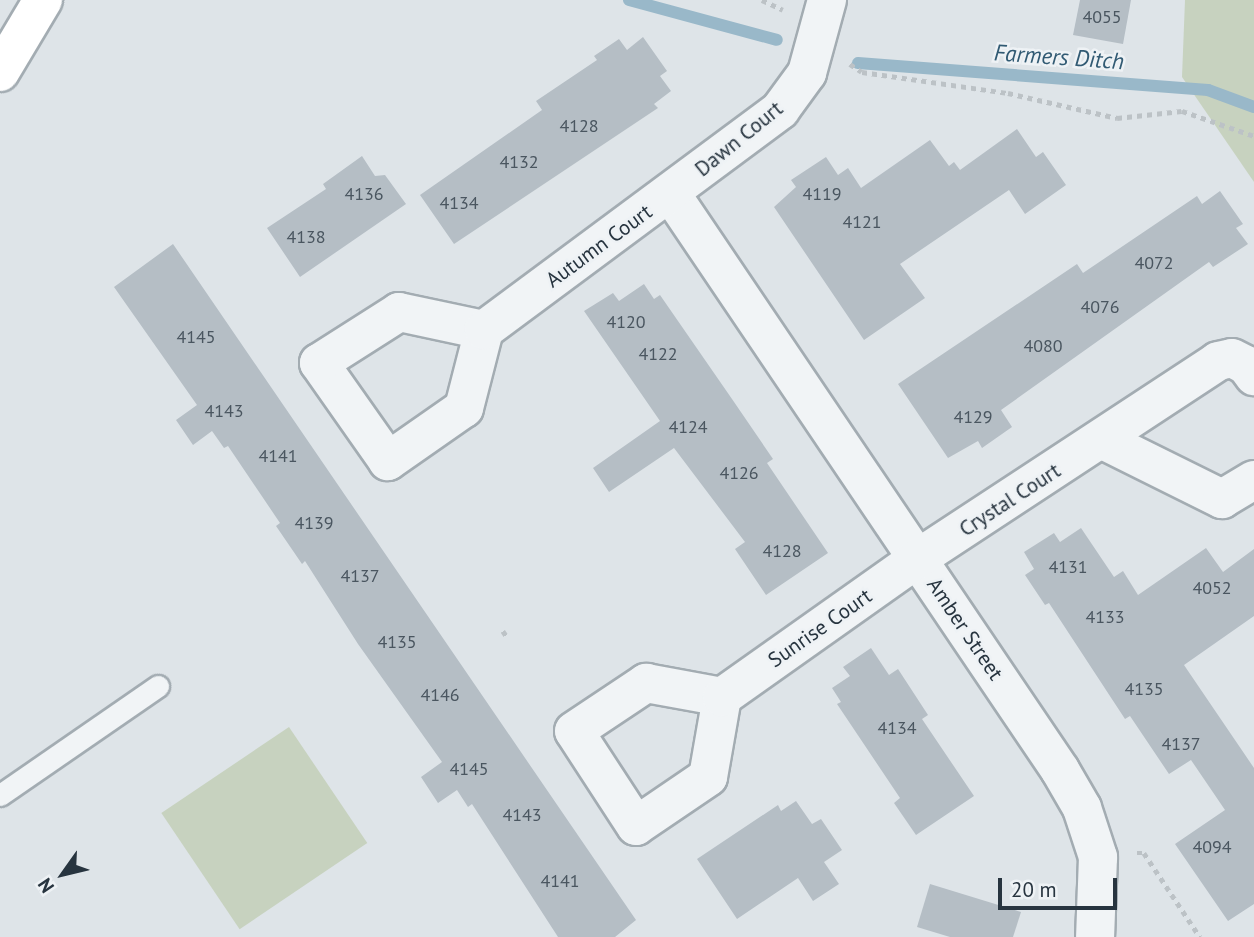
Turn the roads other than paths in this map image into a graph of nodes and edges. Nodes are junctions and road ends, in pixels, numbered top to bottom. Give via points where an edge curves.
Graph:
1 (43, 0) edge
2 (827, 0) edge
3 (0, 72) edge
4 (671, 194) junction
5 (484, 330) dead end
6 (773, 341) joint
7 (1254, 376) edge
8 (1103, 440) junction
9 (1254, 480) edge
10 (917, 559) junction
11 (158, 686) dead end
12 (722, 697) dead end
13 (0, 795) edge
14 (1095, 937) edge

1 - 3 highway
2 - 4 street, Dawn Court via 807,73 780,110
4 - 5 street, Autumn Court
4 - 6 street, Autumn Court
6 - 10 street, Amber Street
7 - 8 street, Crystal Court via 1232,358 1218,361
8 - 9 street via 1222,499
8 - 10 street, Crystal Court
10 - 12 street, Sunrise Court
10 - 14 street, Amber Street via 1082,808 1098,857
11 - 13 lane

